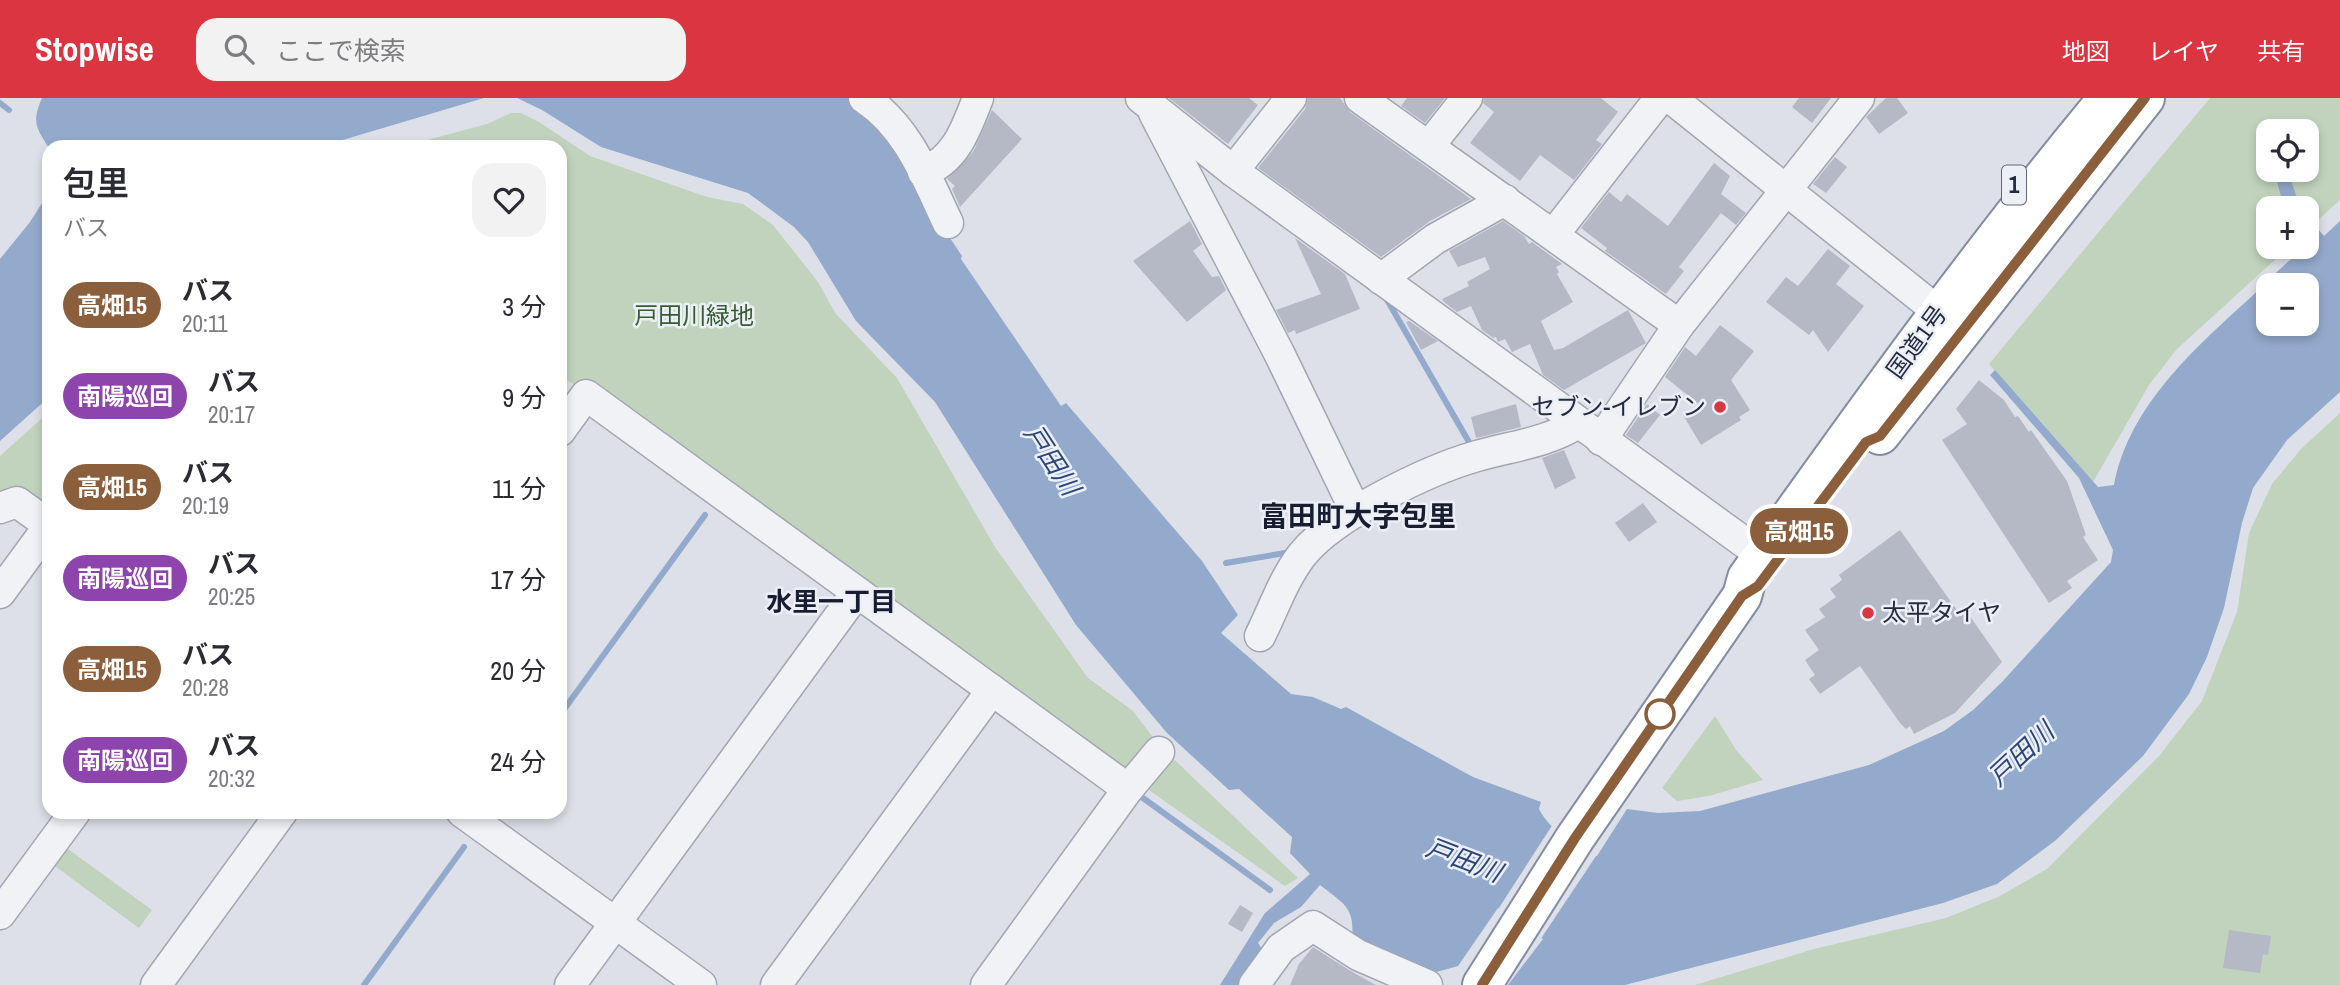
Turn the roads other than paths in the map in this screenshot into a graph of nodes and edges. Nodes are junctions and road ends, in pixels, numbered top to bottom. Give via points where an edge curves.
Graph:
1 (864, 98) edge
2 (978, 98) edge
3 (1291, 98) edge
4 (1360, 98) edge
5 (1466, 98) edge
6 (1660, 98) edge
7 (1671, 98) edge
8 (1859, 98) edge
9 (2085, 98) edge
10 (2108, 98) edge
11 (2127, 98) edge
12 (2145, 98) edge
13 (1145, 101) edge
14 (1429, 146) junction
15 (1233, 171) junction
16 (923, 172) junction
17 (2045, 186) junction
18 (1785, 190) junction
19 (1505, 200) junction
20 (948, 223) dead end
21 (1554, 234) junction
22 (1381, 279) junction
23 (1951, 307) junction
24 (1679, 326) junction
25 (567, 421) edge
26 (1590, 431) junction
27 (1866, 442) junction
28 (0, 508) edge
29 (1356, 512) junction
30 (42, 520) edge
31 (42, 535) edge
32 (1752, 548) dead end
33 (856, 592) junction
34 (0, 593) edge
35 (1742, 596) junction
36 (1260, 636) dead end
37 (992, 690) junction
38 (1159, 752) dead end
39 (1128, 789) junction
40 (70, 819) edge
41 (277, 819) edge
42 (472, 819) edge
43 (0, 914) edge
44 (615, 923) junction
45 (156, 985) edge
46 (570, 985) edge
47 (701, 985) edge
48 (776, 985) edge
49 (986, 985) edge
50 (1254, 985) edge
51 (1427, 985) edge
52 (1482, 985) edge

1 - 16 street via 894,121
2 - 16 street via 958,145 940,166
3 - 15 street
4 - 14 street
5 - 14 street
6 - 21 street
7 - 18 street
8 - 18 street
9 - 23 highway, 1 via 1996,208
10 - 17 highway, 国道1号 / 1
11 - 17 highway, 国道1号 / 1
12 - 27 highway, 1 via 1880,436
13 - 15 street
13 - 29 street via 1279,353
14 - 19 street
15 - 22 street
16 - 20 street
17 - 23 highway, 国道1号 / 1
18 - 23 street
18 - 24 street
19 - 21 street
19 - 22 street via 1435,239
21 - 24 street
22 - 26 street
23 - 27 highway, 国道1号 / 1
23 - 35 highway, 国道1号 / 1 via 1747,578
24 - 26 street
25 - 33 street via 586,395
26 - 29 street via 1475,457 1425,475
26 - 32 street
27 - 35 highway, 国道1号 / 1 via 1758,586
28 - 30 street via 16,502
29 - 36 street via 1302,555
31 - 34 street
33 - 37 street
33 - 44 street
35 - 52 highway, 国道1号 / 1 via 1575,838
37 - 39 street
37 - 48 street
38 - 39 street
39 - 49 street
40 - 43 street
41 - 45 street
42 - 44 street
44 - 46 street
44 - 47 street
50 - 51 street via 1281,948 1313,926 1358,955

